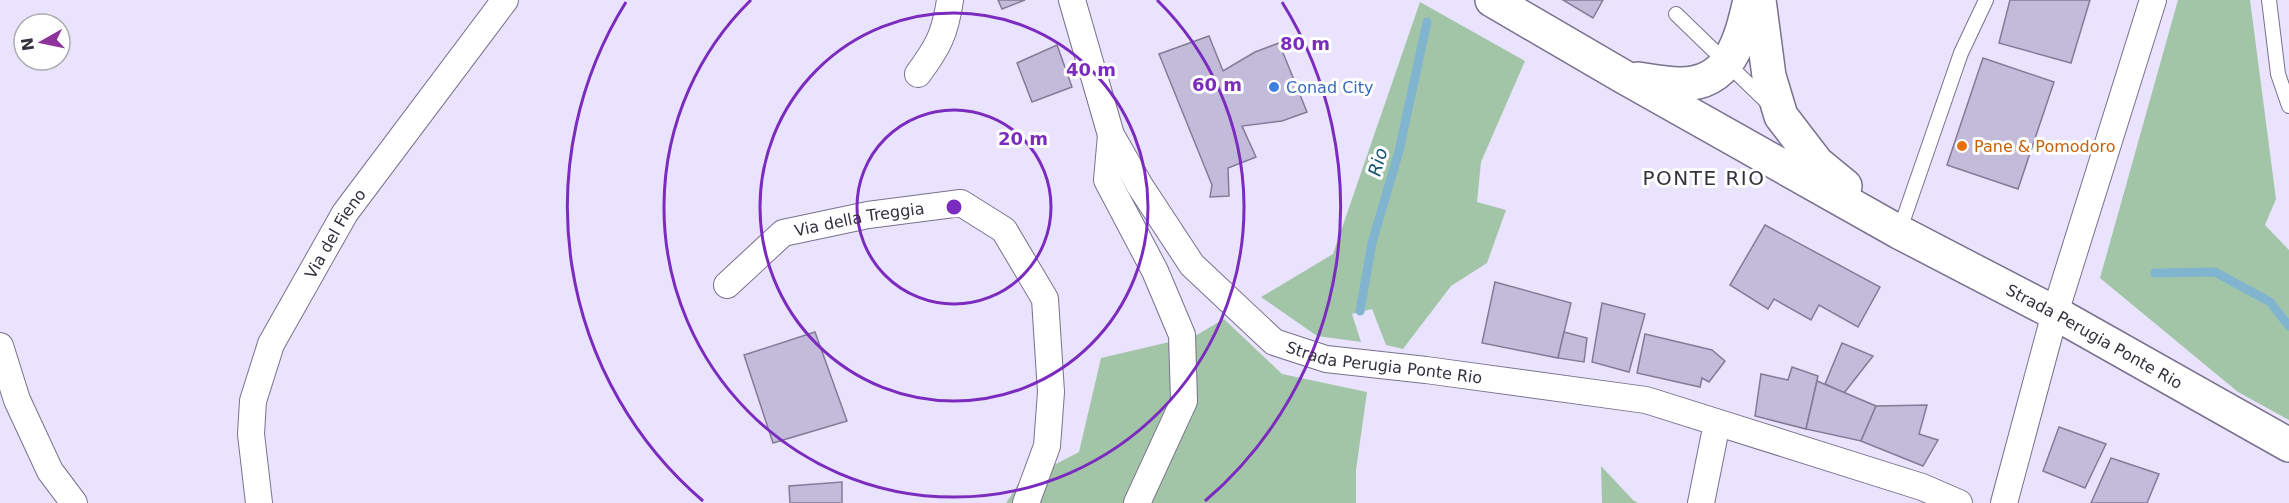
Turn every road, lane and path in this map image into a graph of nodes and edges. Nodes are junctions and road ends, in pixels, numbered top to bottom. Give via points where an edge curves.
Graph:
1 (506, 0) edge
2 (950, 0) edge
3 (1072, 0) edge
4 (1492, 0) edge
5 (1750, 0) edge
6 (1759, 0) edge
7 (1986, 0) edge
8 (2153, 0) edge
9 (2269, 0) edge
10 (1676, 14) dead end
11 (1728, 64) junction
12 (918, 74) dead end
13 (1624, 77) junction
14 (2289, 106) edge
15 (1781, 116) junction
16 (1111, 135) junction
17 (1899, 232) junction
18 (727, 285) dead end
19 (2055, 313) junction
20 (0, 346) edge
21 (1717, 423) junction
22 (2289, 445) edge
23 (74, 503) edge
24 (259, 503) edge
25 (1026, 503) edge
26 (1137, 503) edge
27 (1701, 503) edge
28 (1959, 503) edge
29 (2004, 503) edge

1 - 24 street, Via del Fieno via 345,213 271,344 253,401 250,434
2 - 12 street via 946,26
3 - 16 street, Strada Perugia Ponte Rio
4 - 13 main road, Strada Perugia Ponte Rio
5 - 11 main road via 1744,27
6 - 15 main road, Strada Perugia Ponte Rio via 1769,76
7 - 17 lane via 1961,53
8 - 19 street
9 - 14 lane via 2278,74
10 - 11 lane
11 - 13 main road, Strada Perugia Ponte Rio via 1706,79 1681,84
11 - 15 lane
13 - 17 main road, Strada Perugia Ponte Rio
15 - 17 main road, Strada Perugia Ponte Rio via 1817,163
16 - 21 street, Strada Perugia Ponte Rio via 1192,265 1274,342 1326,359 1646,400
16 - 26 street via 1107,180 1155,271 1182,335 1184,401
17 - 19 main road, Strada Perugia Ponte Rio
18 - 25 street, Via della Treggia via 783,233 868,215 962,203 1004,230 1045,299 1051,392 1047,446
19 - 22 main road, Strada Perugia Ponte Rio
19 - 29 street
20 - 23 street via 17,400 50,471
21 - 27 street
21 - 28 street, Strada Perugia Ponte Rio via 1922,487

